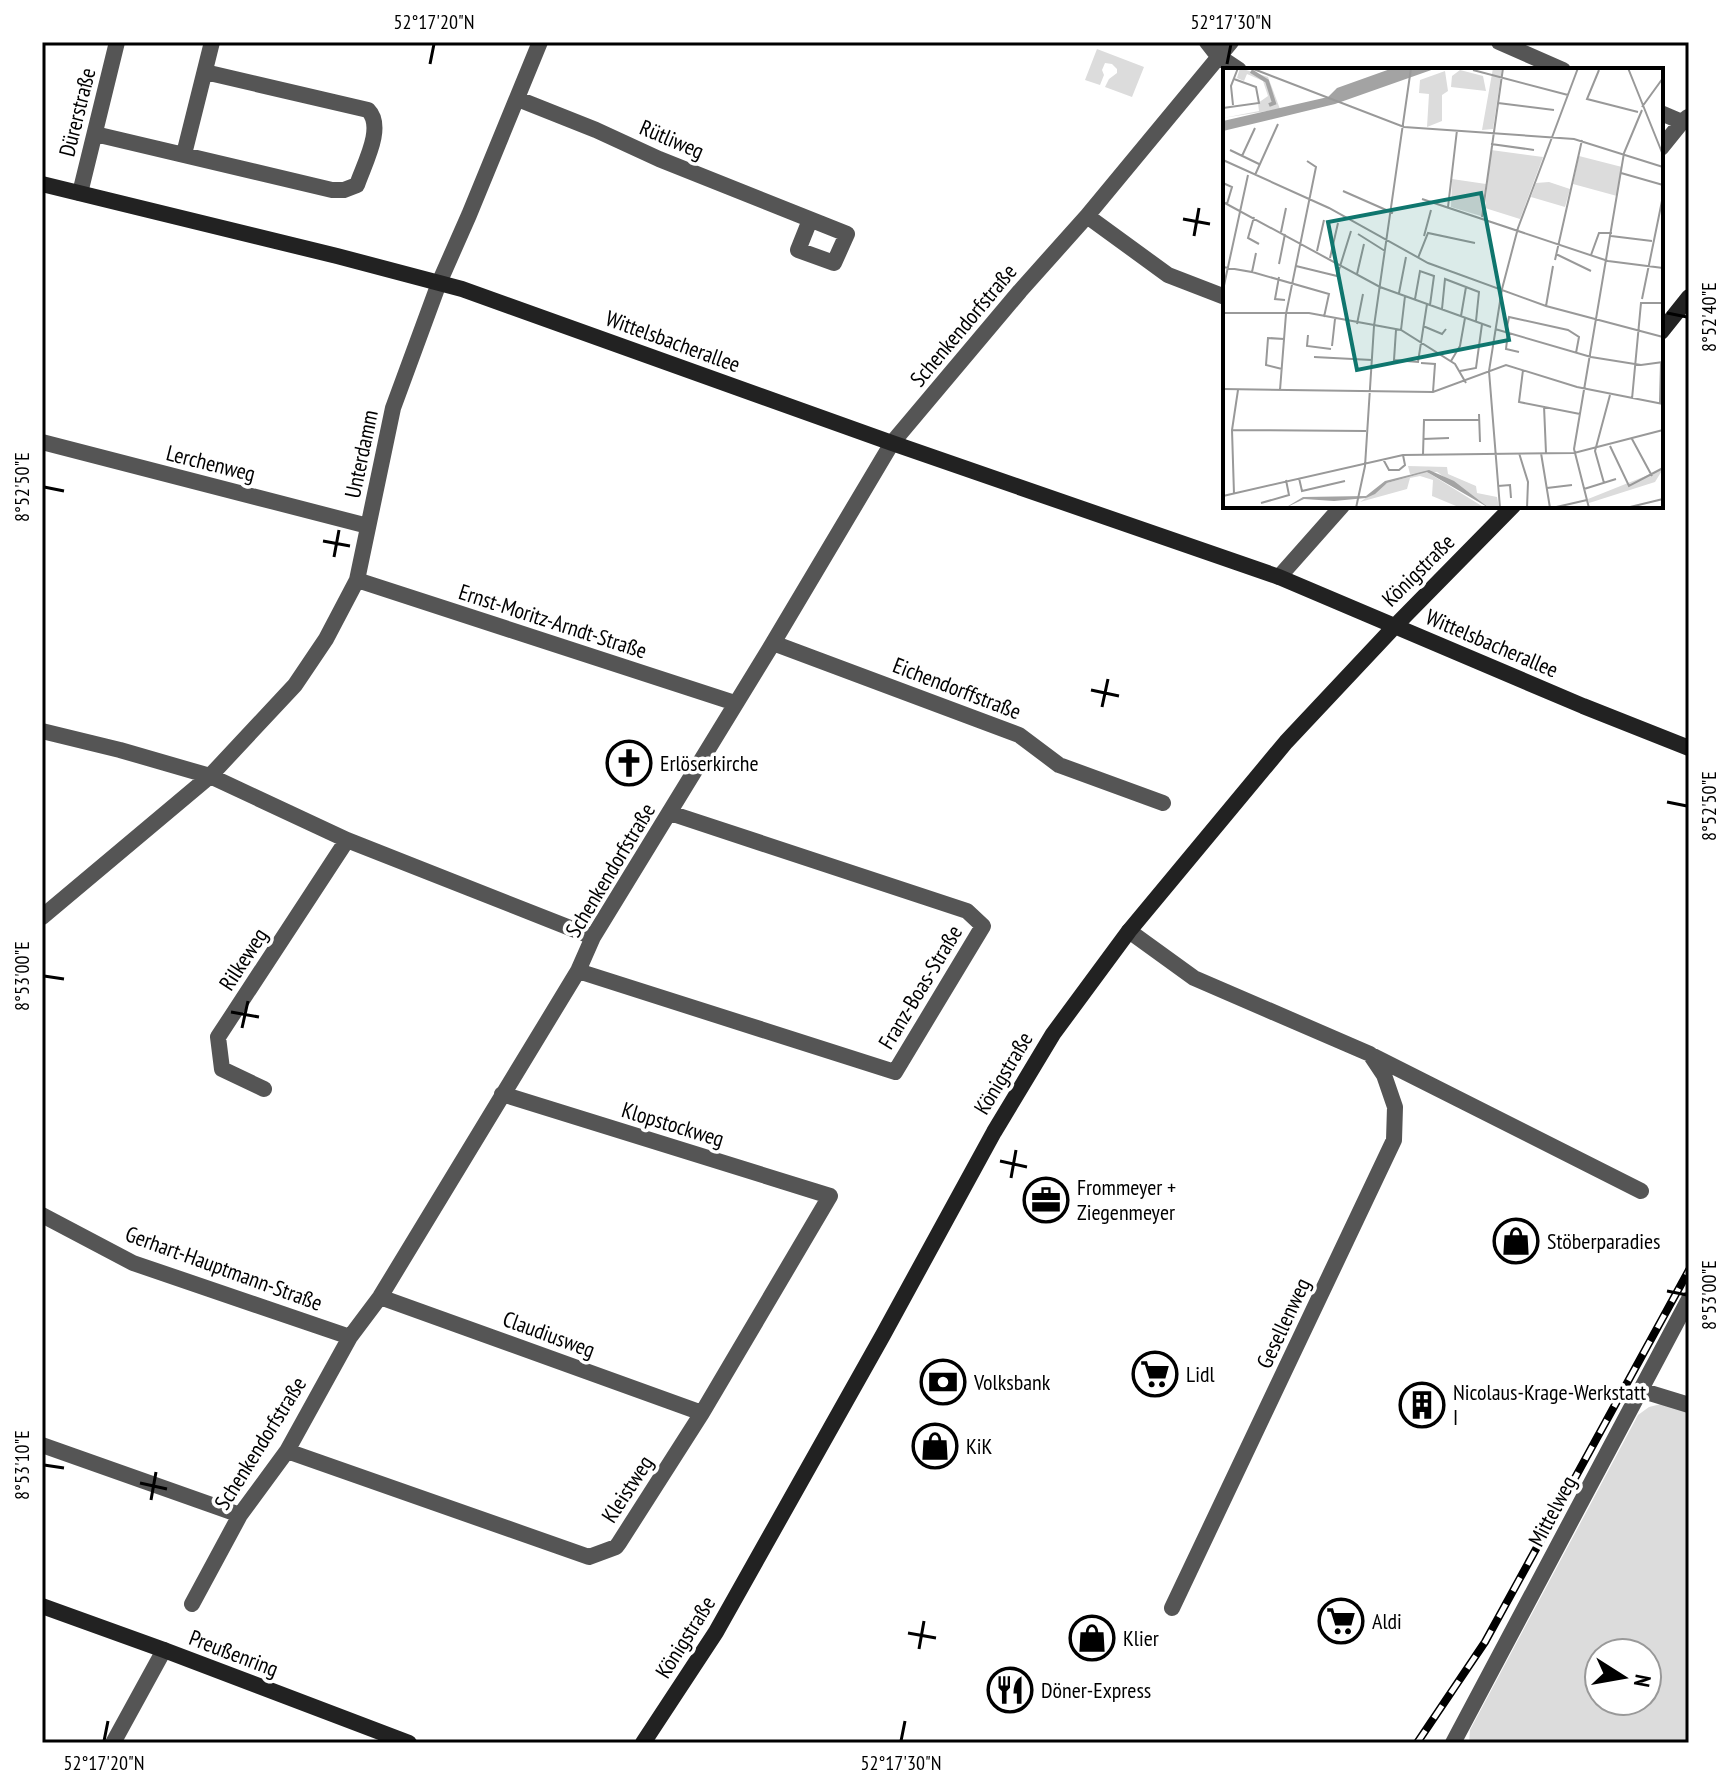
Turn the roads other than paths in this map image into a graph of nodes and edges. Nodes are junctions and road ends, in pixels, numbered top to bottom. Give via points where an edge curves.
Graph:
1 (117, 42) edge
2 (212, 42) edge
3 (540, 42) edge
4 (1207, 42) edge
5 (1231, 42) edge
6 (1499, 42) edge
7 (1218, 56) junction
8 (1236, 68) edge
9 (1558, 68) edge
10 (205, 72) junction
11 (518, 99) junction
12 (1663, 113) edge
13 (1686, 119) edge
14 (95, 134) junction
15 (1663, 146) edge
16 (184, 154) junction
17 (42, 184) edge
18 (80, 193) junction
19 (1087, 216) junction
20 (810, 220) dead end
21 (439, 283) junction
22 (1223, 296) edge
23 (1689, 297) edge
24 (1663, 330) edge
25 (42, 442) edge
26 (892, 443) junction
27 (1340, 508) edge
28 (1511, 508) edge
29 (368, 526) junction
30 (1279, 577) junction
31 (357, 580) junction
32 (1395, 626) junction
33 (773, 643) junction
34 (735, 703) junction
35 (42, 731) edge
36 (1689, 748) edge
37 (210, 776) junction
38 (1163, 803) dead end
39 (670, 813) junction
40 (347, 840) junction
41 (42, 917) edge
42 (1129, 931) junction
43 (593, 937) junction
44 (578, 971) junction
45 (1370, 1054) junction
46 (264, 1089) dead end
47 (502, 1094) junction
48 (1641, 1191) dead end
49 (830, 1196) joint
50 (42, 1215) edge
51 (380, 1297) junction
52 (1689, 1299) edge
53 (350, 1337) junction
54 (1640, 1390) junction
55 (1689, 1405) edge
56 (702, 1413) junction
57 (42, 1445) edge
58 (287, 1451) junction
59 (240, 1515) junction
60 (192, 1604) dead end
61 (42, 1606) edge
62 (1172, 1608) dead end
63 (164, 1650) junction
64 (113, 1743) edge
65 (409, 1743) edge
66 (643, 1743) edge
67 (1453, 1743) edge

1 - 14 street, Dürerstraße
2 - 10 street
3 - 11 street, Unterdamm
4 - 7 street
5 - 7 street, Schenkendorfstraße
6 - 9 street
7 - 8 street
7 - 19 street, Schenkendorfstraße
10 - 16 street
10 - 16 street via 368,110 375,117 376,131 357,185 344,190
11 - 20 street, Rütliweg
11 - 21 street, Unterdamm
12 - 13 street
13 - 15 street
14 - 16 street
14 - 18 street, Dürerstraße
17 - 18 street, Wittelsbacherallee
18 - 21 street, Wittelsbacherallee
19 - 22 street via 1168,275
19 - 26 street, Schenkendorfstraße
21 - 26 street, Wittelsbacherallee
21 - 29 street, Unterdamm via 393,408
23 - 24 street
25 - 29 street, Lerchenweg
26 - 30 street, Wittelsbacherallee
26 - 33 street, Schenkendorfstraße
27 - 30 street
28 - 32 street, Königstraße
29 - 31 street, Unterdamm
30 - 32 street, Wittelsbacherallee
31 - 34 street, Ernst-Moritz-Arndt-Straße
31 - 37 street, Unterdamm via 295,685
32 - 36 street, Wittelsbacherallee
32 - 42 street, Königstraße via 1286,742
33 - 34 street, Schenkendorfstraße
33 - 38 street, Eichendorffstraße via 1019,735 1059,765
34 - 39 street, Schenkendorfstraße
35 - 37 street
37 - 40 street
37 - 41 street, Unterdamm
39 - 43 street, Schenkendorfstraße
39 - 44 street, Franz-Boas-Straße via 967,911 983,926 895,1072
40 - 43 street
40 - 46 street, Rilkeweg via 218,1037 222,1069
42 - 45 street via 1194,978
42 - 66 street, Königstraße via 1030,1071 716,1632
43 - 44 street, Schenkendorfstraße
44 - 47 street, Schenkendorfstraße
45 - 48 street
45 - 62 street, Gesellenweg via 1395,1107 1394,1140
47 - 49 street, Klopstockweg
47 - 51 street, Schenkendorfstraße
49 - 56 street, Kleistweg
50 - 53 street, Gerhart-Hauptmann-Straße via 133,1263
51 - 53 street, Schenkendorfstraße
51 - 56 street, Claudiusweg
52 - 54 street, Mittelweg
53 - 58 street, Schenkendorfstraße
54 - 55 street
54 - 67 street, Mittelweg
56 - 58 street, Kleistweg via 616,1547 589,1557
57 - 59 street
58 - 59 street, Schenkendorfstraße
59 - 60 street, Schenkendorfstraße
61 - 63 street, Preußenring
63 - 64 street
63 - 65 street, Preußenring

